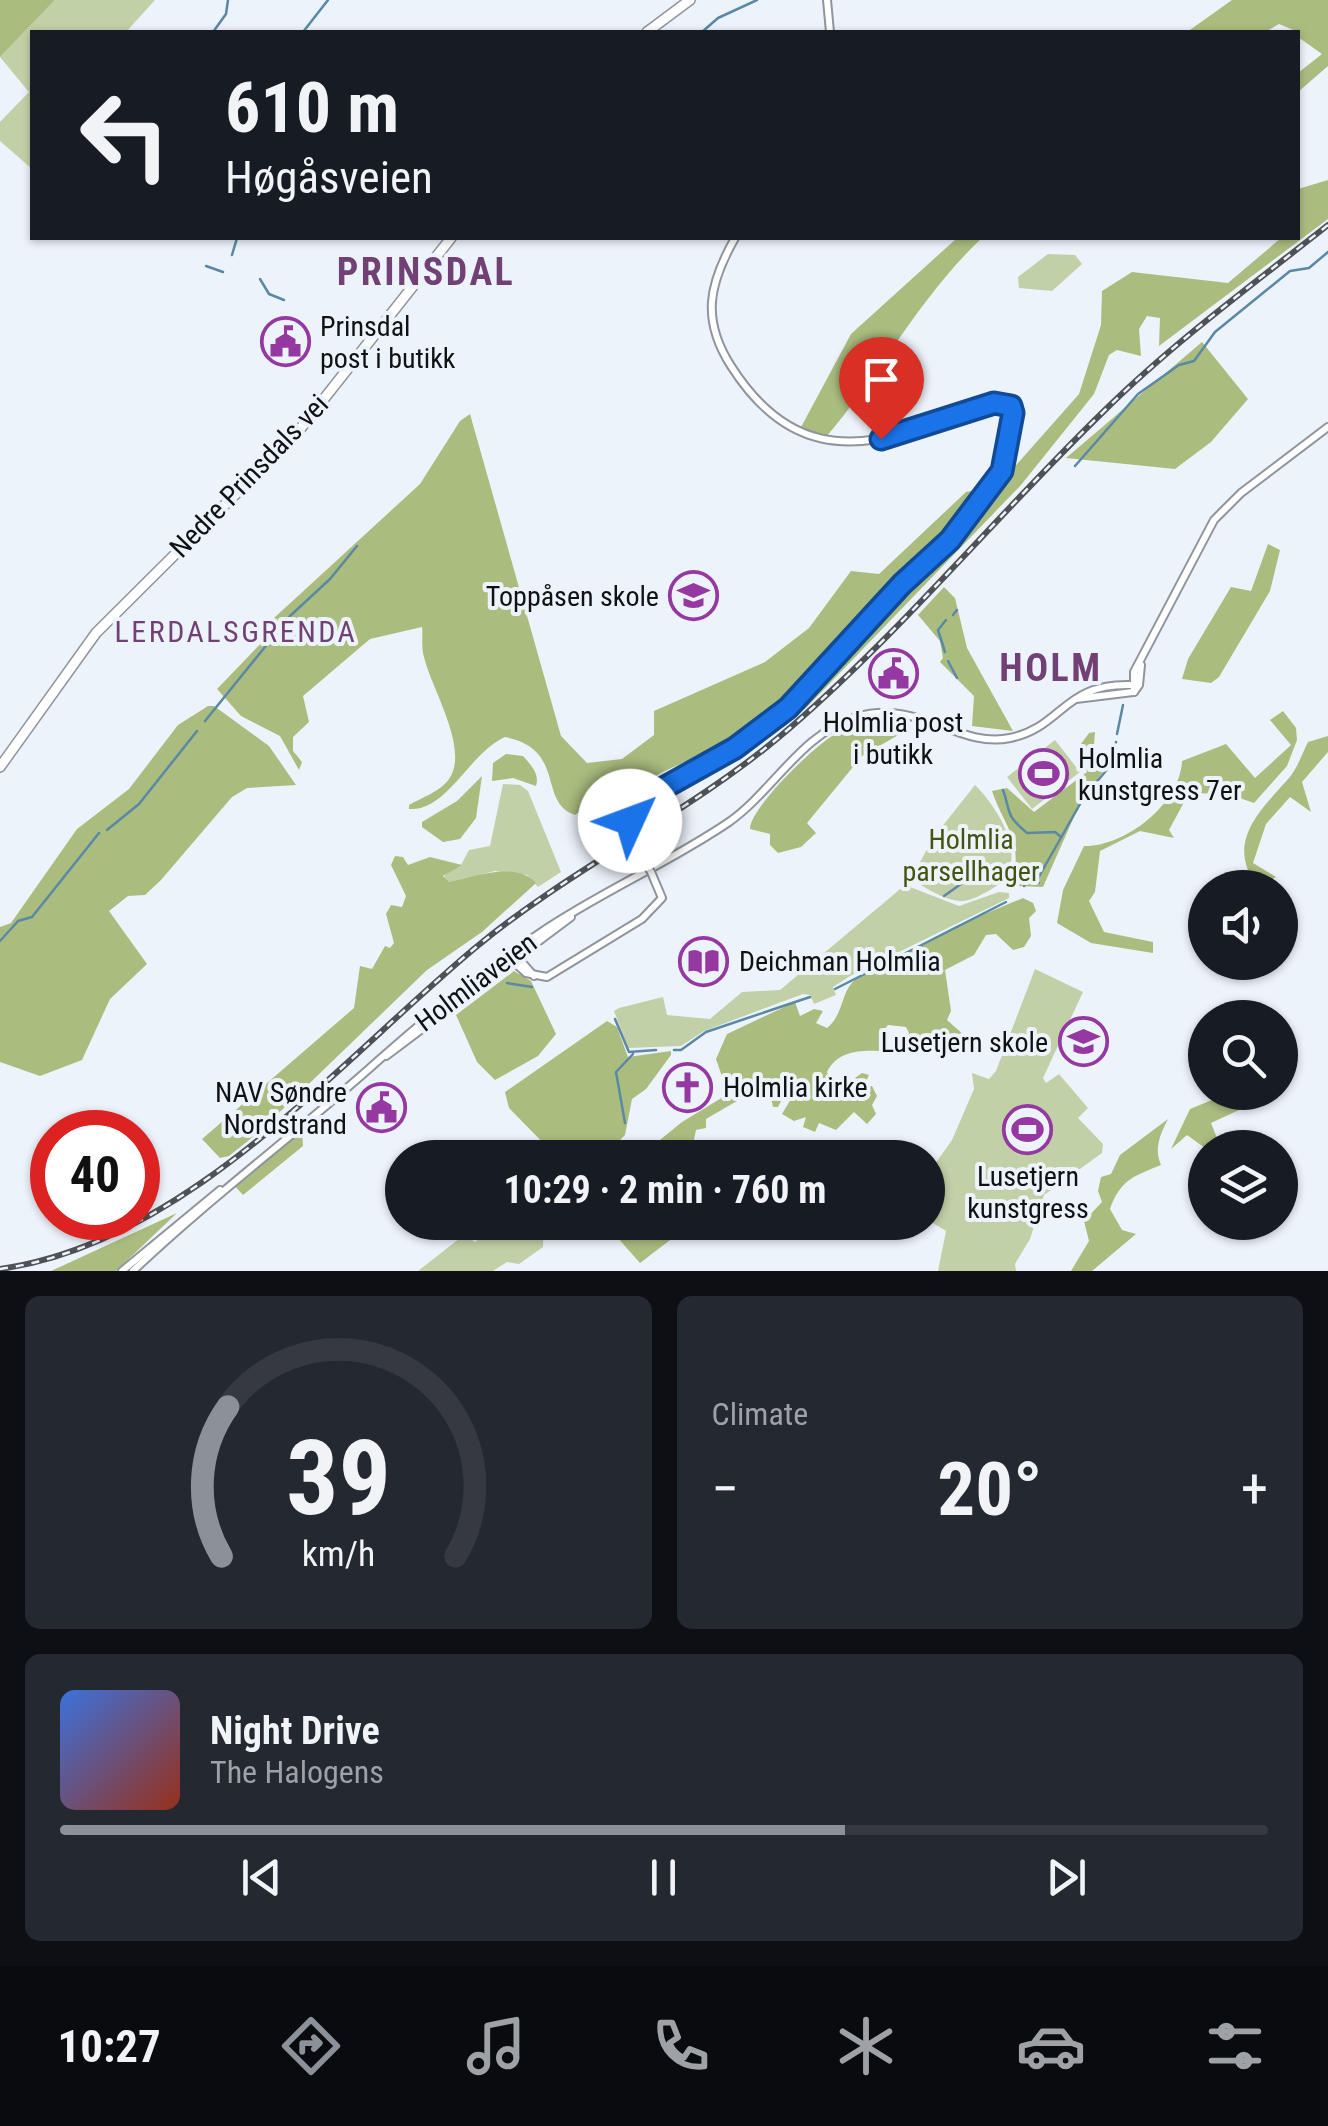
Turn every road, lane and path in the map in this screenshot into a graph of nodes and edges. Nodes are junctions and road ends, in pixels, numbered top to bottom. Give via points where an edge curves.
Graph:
1 (690, 0) edge
2 (826, 0) edge
3 (651, 30) edge
4 (830, 30) edge
5 (449, 240) edge
6 (734, 240) edge
7 (1328, 427) edge
8 (0, 767) edge
9 (642, 800) junction
10 (621, 812) junction
11 (629, 819) junction
12 (627, 834) junction
13 (576, 912) junction
14 (513, 952) junction
15 (518, 960) junction
16 (381, 1059) junction
17 (225, 1187) junction
18 (122, 1271) edge
19 (133, 1271) edge

1 - 3 main road
2 - 4 street
5 - 8 main road, Nedre Prinsdals vei via 300,430 121,605
6 - 9 street via 710,292 711,327 750,394 792,429 833,443 870,442 990,404 1011,406 1012,434 1002,471 950,540 788,708 735,748
7 - 13 street, Holmliaveien via 1214,520 1140,664 1139,685 1075,699 1027,732 998,740 902,713 850,719 814,740 730,821
9 - 10 street
9 - 11 street
10 - 11 street
10 - 12 street via 610,822 614,831
11 - 12 street
12 - 15 street, bridge via 662,900 553,975 534,976
13 - 14 street, Holmliaveien
13 - 15 street, Holmliaveien
14 - 15 street
14 - 16 street, Holmliaveien
15 - 16 street, Holmliaveien
16 - 17 street, Holmliaveien
17 - 18 street, Holmliaveien
17 - 19 street, Holmliaveien

